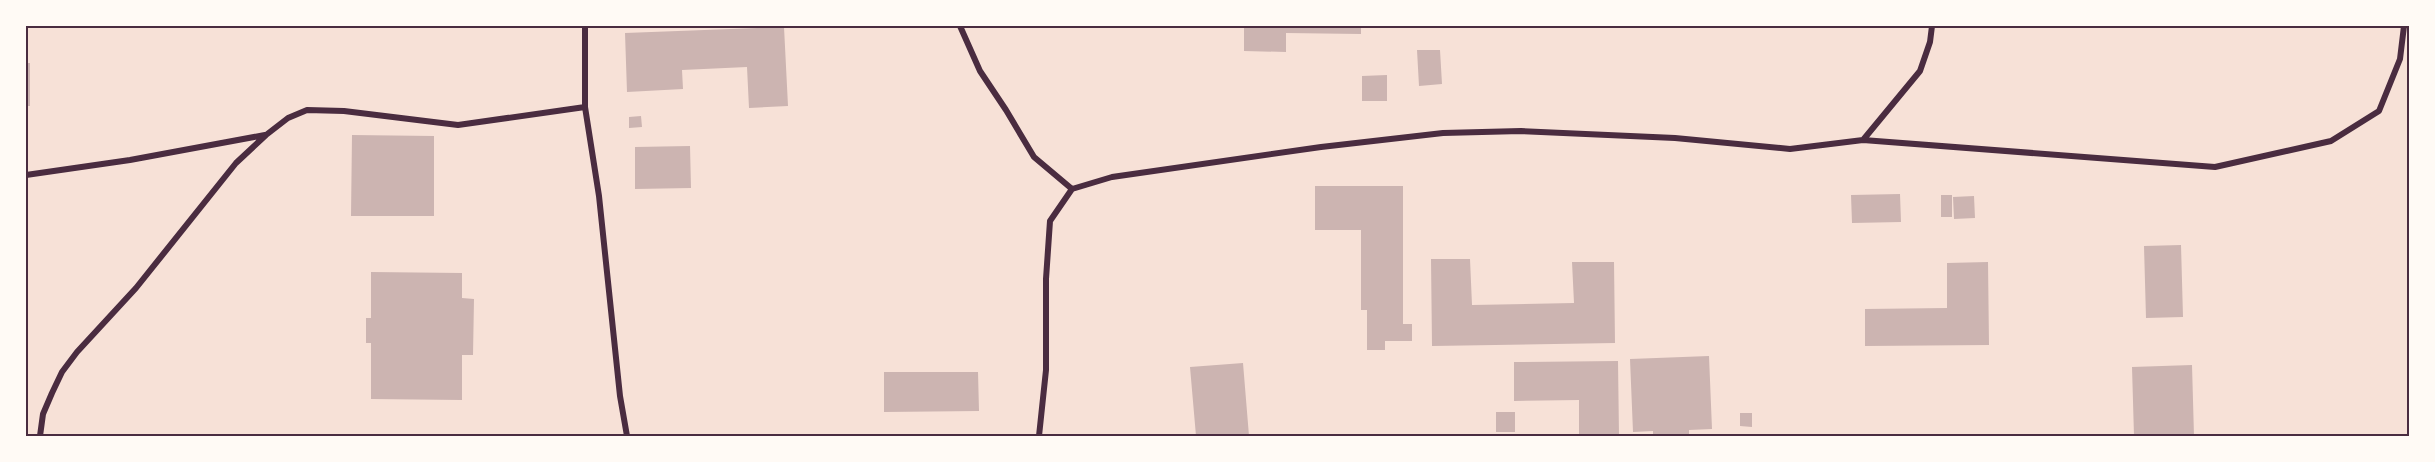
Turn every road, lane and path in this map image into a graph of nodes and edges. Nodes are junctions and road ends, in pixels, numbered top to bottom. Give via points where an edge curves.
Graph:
1 (585, 26) edge
2 (960, 26) edge
3 (1932, 26) edge
4 (2404, 26) edge
5 (585, 107) junction
6 (266, 135) junction
7 (1863, 140) junction
8 (26, 175) edge
9 (1072, 189) junction
10 (40, 436) edge
11 (627, 436) edge
12 (1039, 436) edge

1 - 5 street
2 - 9 street via 980,70 1034,157
3 - 7 street via 1920,70
4 - 7 street via 2400,59 2379,111 2331,141 2215,167
5 - 6 street via 458,125 307,110 288,118
5 - 11 street
6 - 8 street
6 - 10 street via 236,163 136,288 77,352 52,393 43,414
7 - 9 street via 1790,148 1521,131 1443,134 1112,177
9 - 12 street via 1050,221 1046,370

